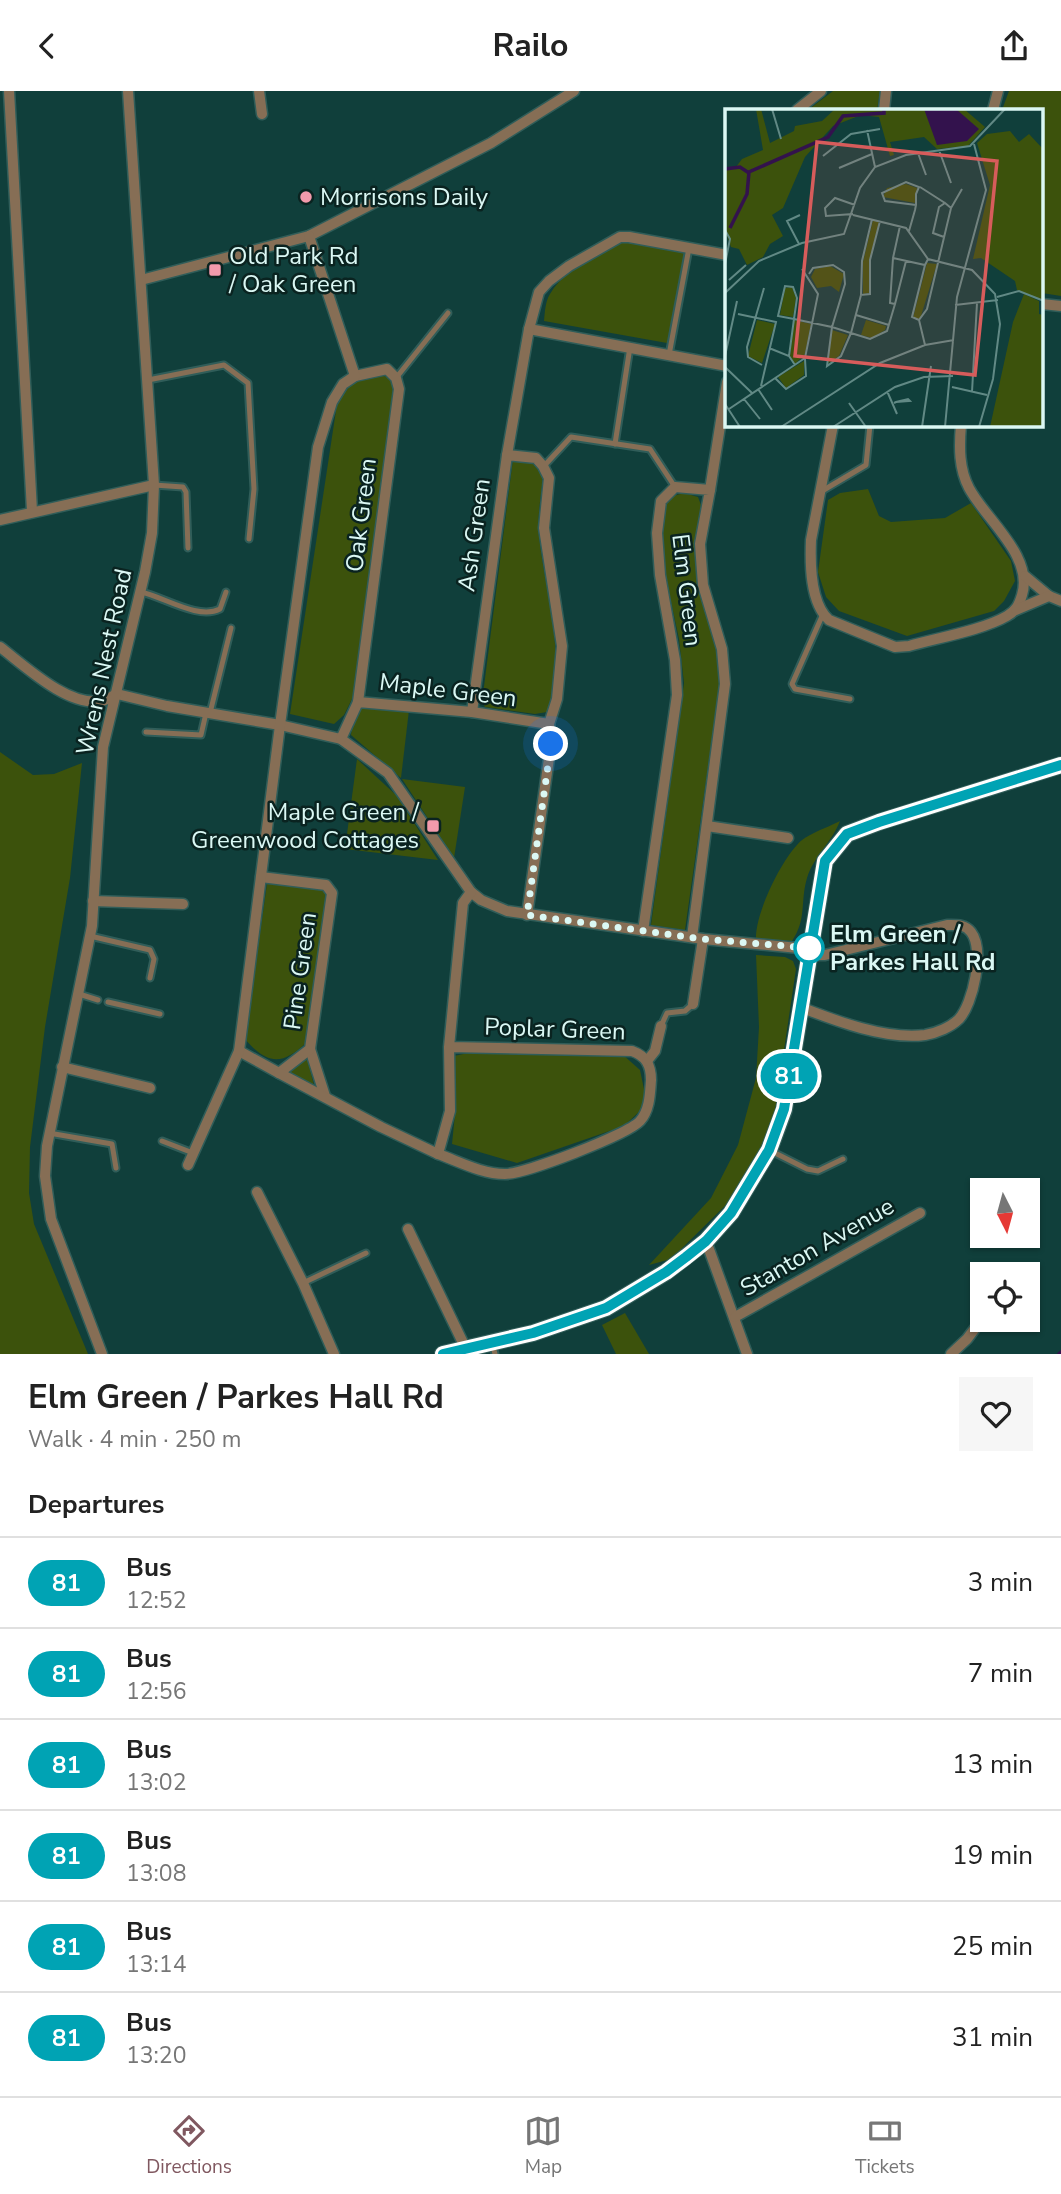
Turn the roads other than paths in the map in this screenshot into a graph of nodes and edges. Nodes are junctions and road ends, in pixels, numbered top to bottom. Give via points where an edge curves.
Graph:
1 (9, 91) edge
2 (128, 91) edge
3 (259, 91) edge
4 (574, 91) edge
5 (821, 91) edge
6 (886, 91) edge
7 (998, 91) edge
8 (798, 109) edge
9 (884, 109) edge
10 (993, 109) edge
11 (262, 114) dead end
12 (309, 236) junction
13 (689, 248) junction
14 (725, 255) edge
15 (141, 280) junction
16 (448, 313) dead end
17 (528, 329) junction
18 (630, 347) junction
19 (669, 355) junction
20 (725, 366) edge
21 (355, 376) junction
22 (396, 378) junction
23 (148, 380) junction
24 (725, 395) edge
25 (833, 427) edge
26 (870, 427) edge
27 (961, 427) edge
28 (615, 444) junction
29 (507, 455) junction
30 (543, 466) junction
31 (155, 485) junction
32 (675, 487) junction
33 (710, 490) junction
34 (820, 492) junction
35 (32, 512) junction
36 (0, 520) edge
37 (249, 539) dead end
38 (188, 548) dead end
39 (1025, 576) junction
40 (141, 592) junction
41 (226, 592) dead end
42 (1049, 596) junction
43 (1061, 601) edge
44 (1016, 610) junction
45 (823, 614) junction
46 (231, 628) dead end
47 (0, 647) edge
48 (117, 694) junction
49 (850, 699) dead end
50 (358, 702) junction
51 (472, 712) junction
52 (208, 713) junction
53 (549, 724) junction
54 (280, 725) junction
55 (146, 732) dead end
56 (341, 739) junction
57 (1061, 765) edge
58 (707, 826) junction
59 (788, 838) dead end
60 (261, 877) junction
61 (471, 892) junction
62 (93, 901) junction
63 (183, 904) dead end
64 (527, 915) junction
65 (643, 931) junction
66 (90, 936) junction
67 (692, 937) junction
68 (703, 939) junction
69 (809, 952) junction
70 (150, 978) dead end
71 (79, 994) junction
72 (99, 1000) dead end
73 (108, 1002) dead end
74 (693, 1004) joint
75 (800, 1007) junction
76 (160, 1014) dead end
77 (661, 1026) joint
78 (449, 1047) junction
79 (310, 1049) junction
80 (239, 1051) junction
81 (647, 1061) junction
82 (62, 1067) junction
83 (279, 1073) junction
84 (150, 1088) dead end
85 (325, 1096) junction
86 (49, 1133) junction
87 (162, 1141) dead end
88 (769, 1150) junction
89 (193, 1153) junction
90 (438, 1154) junction
91 (843, 1159) dead end
92 (188, 1165) dead end
93 (116, 1168) dead end
94 (257, 1192) dead end
95 (920, 1213) dead end
96 (408, 1229) dead end
97 (706, 1241) junction
98 (366, 1253) dead end
99 (303, 1283) junction
100 (735, 1317) junction
101 (972, 1332) edge
102 (494, 1348) edge
103 (466, 1349) junction
104 (103, 1354) edge
105 (334, 1354) edge
106 (443, 1354) edge
107 (747, 1354) edge
108 (951, 1354) edge

1 - 35 street
2 - 15 street, Wrens Nest Road
3 - 11 street
4 - 12 street via 491,143
5 - 8 street
6 - 9 street
7 - 10 street
12 - 15 street
12 - 21 street
13 - 14 street
13 - 17 street via 629,237 610,241 544,286
13 - 19 lane
15 - 23 street, Wrens Nest Road
16 - 22 lane
17 - 18 street
17 - 29 street
18 - 19 street
18 - 28 lane
19 - 20 street
21 - 22 street via 387,369
21 - 54 street, Oak Green via 342,384 332,402 318,447
22 - 50 street, Oak Green via 399,389
23 - 31 street, Wrens Nest Road
23 - 37 lane via 224,365 248,383 254,489
24 - 33 street, Elm Green
25 - 34 street
26 - 34 lane via 866,465
27 - 39 street via 961,468 969,488 1018,558
28 - 30 lane via 571,437
28 - 32 lane via 650,449
29 - 30 street, Ash Green via 536,458
29 - 51 street, Ash Green
30 - 53 street via 549,478 544,529 562,646 557,699
31 - 35 street
31 - 38 lane via 183,487 186,492
31 - 40 street, Wrens Nest Road
32 - 33 street
32 - 65 street, Elm Green via 661,501 657,533 677,695
33 - 58 street, Elm Green via 700,544 703,585 722,649 725,684
34 - 45 street via 810,557
35 - 36 street
39 - 42 street
39 - 44 street
40 - 41 lane via 208,613 220,609
40 - 48 street, Wrens Nest Road
42 - 43 street
42 - 44 street
44 - 45 street via 995,622 895,647
45 - 49 lane via 792,684 795,689
46 - 52 lane
47 - 48 street via 51,686 78,699 101,702
48 - 52 street
48 - 62 street, Wrens Nest Road via 103,747
50 - 51 street, Maple Green
50 - 56 street, Maple Green
51 - 53 street, Maple Green
52 - 54 street
52 - 55 lane via 201,735
53 - 64 street, Maple Green via 551,744
54 - 56 street
54 - 60 street, Pine Green
56 - 61 street via 388,773
57 - 69 street via 847,834 825,861
58 - 59 street
58 - 67 street, Elm Green
60 - 79 street, Pine Green via 326,885 332,893
60 - 80 street, Pine Green
61 - 64 street via 491,905
61 - 78 street, Poplar Green via 463,902
62 - 63 street
62 - 66 street, Wrens Nest Road
64 - 65 street
65 - 67 street
66 - 70 lane via 150,950 154,959
66 - 71 street, Wrens Nest Road
67 - 68 street
68 - 69 street
68 - 74 street
69 - 75 street
69 - 75 street via 825,955 961,925 971,931 975,941 976,973 967,1009 958,1021 923,1035 856,1028
71 - 72 lane
71 - 82 street, Wrens Nest Road
73 - 76 lane
74 - 77 lane via 685,1011 667,1013
75 - 88 street via 784,1109
77 - 81 street via 655,1051
78 - 81 street, Poplar Green via 632,1051
78 - 90 street, Poplar Green via 450,1111
79 - 83 street, Pine Green
79 - 85 street
80 - 83 street
80 - 89 street, Pine Green
81 - 90 street, Poplar Green via 650,1097 644,1116 617,1135 513,1173 488,1173
82 - 84 street
82 - 86 street, Wrens Nest Road
83 - 85 street
85 - 90 street
86 - 93 lane via 112,1144
86 - 104 street, Wrens Nest Road via 45,1175 51,1219
87 - 89 lane
88 - 91 lane via 818,1171
88 - 97 street via 731,1213
89 - 92 street, Pine Green
94 - 99 street
95 - 100 street, Stanton Avenue
96 - 103 street
97 - 100 street
97 - 102 street via 606,1308
98 - 99 lane
99 - 105 street
100 - 107 street
101 - 108 street
102 - 103 street
103 - 106 street

